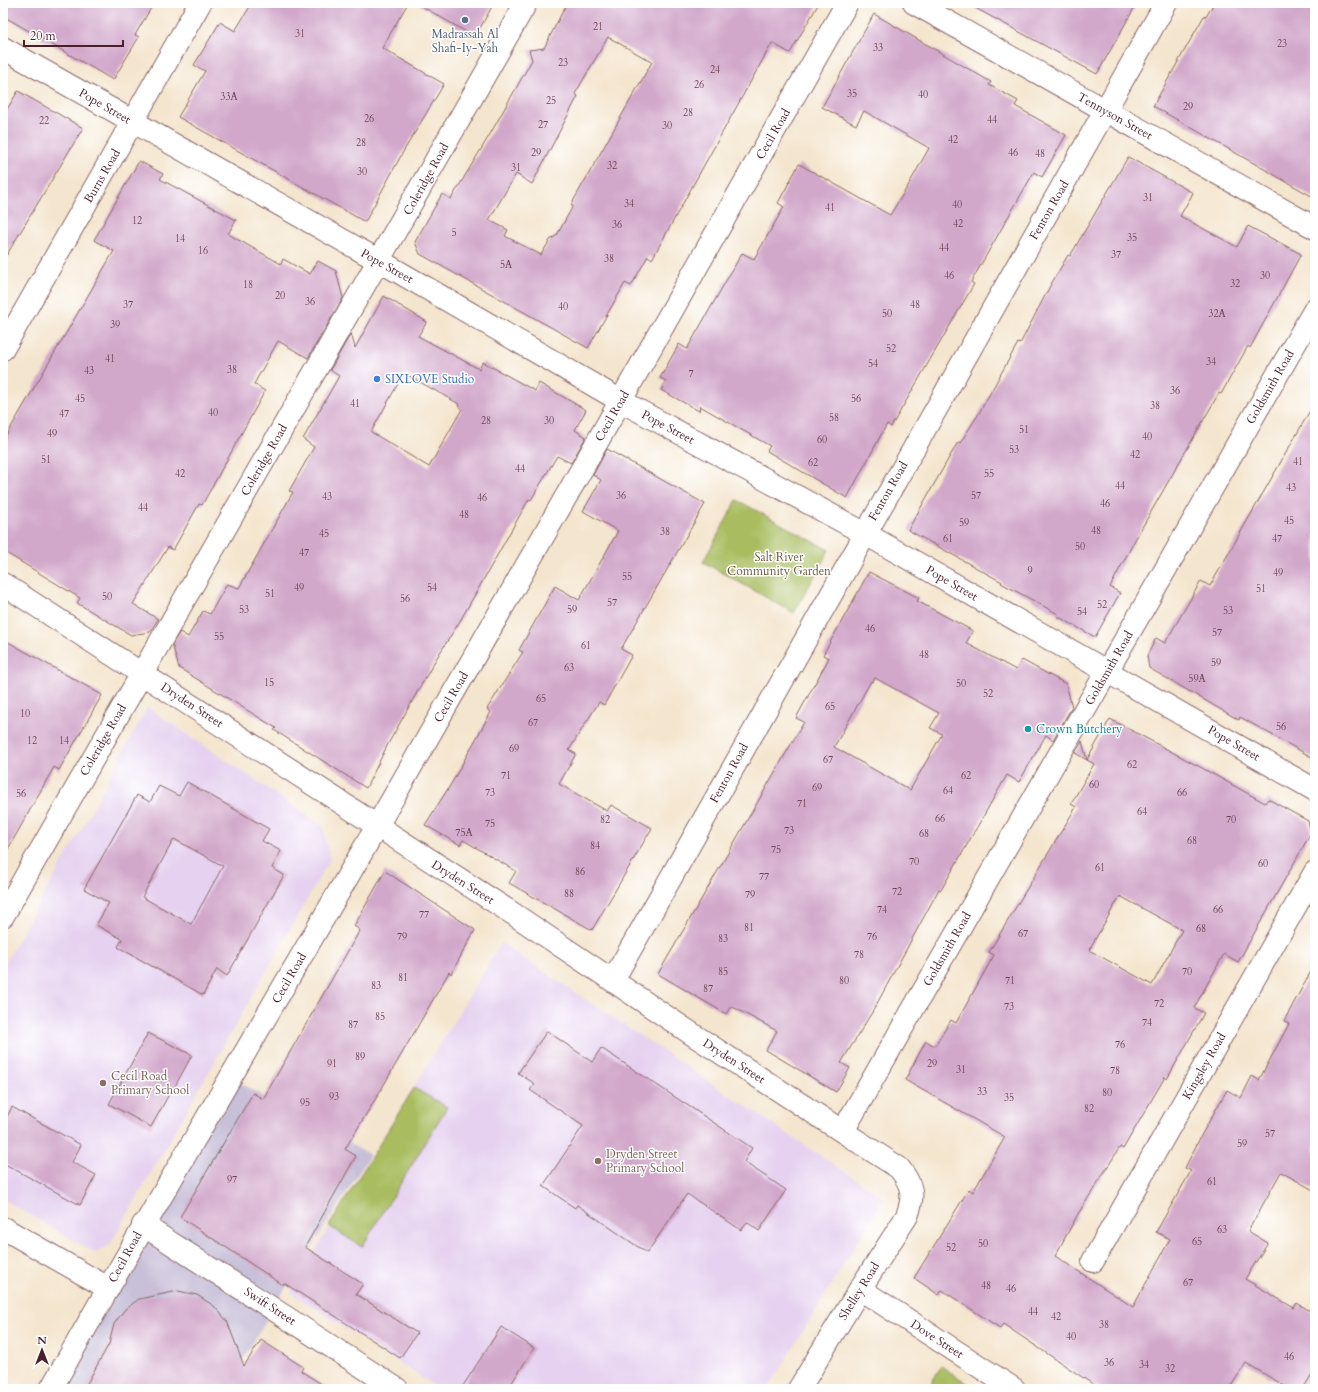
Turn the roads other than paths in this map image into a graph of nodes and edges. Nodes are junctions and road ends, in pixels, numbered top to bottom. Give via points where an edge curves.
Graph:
1 (200, 3) edge
2 (526, 3) edge
3 (847, 3) edge
4 (914, 3) edge
5 (1166, 3) edge
6 (3, 48) edge
7 (1106, 111) junction
8 (132, 122) junction
9 (1315, 228) edge
10 (379, 262) junction
11 (1315, 309) edge
12 (3, 349) edge
13 (621, 401) junction
14 (864, 533) junction
15 (3, 584) edge
16 (1108, 671) junction
17 (142, 672) junction
18 (1315, 790) edge
19 (376, 827) junction
20 (1315, 872) edge
21 (3, 916) edge
22 (613, 980) junction
23 (843, 1131) junction
24 (912, 1192) joint
25 (143, 1225) junction
26 (3, 1228) edge
27 (1093, 1261) dead end
28 (108, 1288) junction
29 (860, 1289) junction
30 (51, 1389) edge
31 (397, 1389) edge
32 (799, 1389) edge
33 (1014, 1389) edge

1 - 8 street, Burns Road
2 - 10 street, Coleridge Road
3 - 13 street, Cecil Road
4 - 7 street, Tennyson Street
5 - 7 street, Fenton Road
6 - 8 street, Pope Street
7 - 9 street, Tennyson Street
7 - 14 street, Fenton Road
8 - 10 street, Pope Street
8 - 12 street, Burns Road
10 - 13 street, Pope Street
10 - 17 street, Coleridge Road
11 - 16 street, Goldsmith Road
13 - 14 street, Pope Street
13 - 19 street, Cecil Road
14 - 16 street, Pope Street
14 - 22 street, Fenton Road
15 - 17 street, Dryden Street
16 - 18 street, Pope Street
16 - 23 street, Goldsmith Road
17 - 19 street, Dryden Street
17 - 21 street, Coleridge Road
19 - 22 street, Dryden Street
19 - 25 street, Cecil Road
20 - 27 street, Kingsley Road
22 - 23 street, Dryden Street
23 - 24 street, Dryden Street via 898,1168 907,1178
24 - 29 street, Shelley Road via 907,1216
25 - 28 street, Cecil Road
25 - 31 street, Swift Street
26 - 28 street
28 - 30 street, Cecil Road
29 - 32 street, Shelley Road
29 - 33 street, Dove Street

